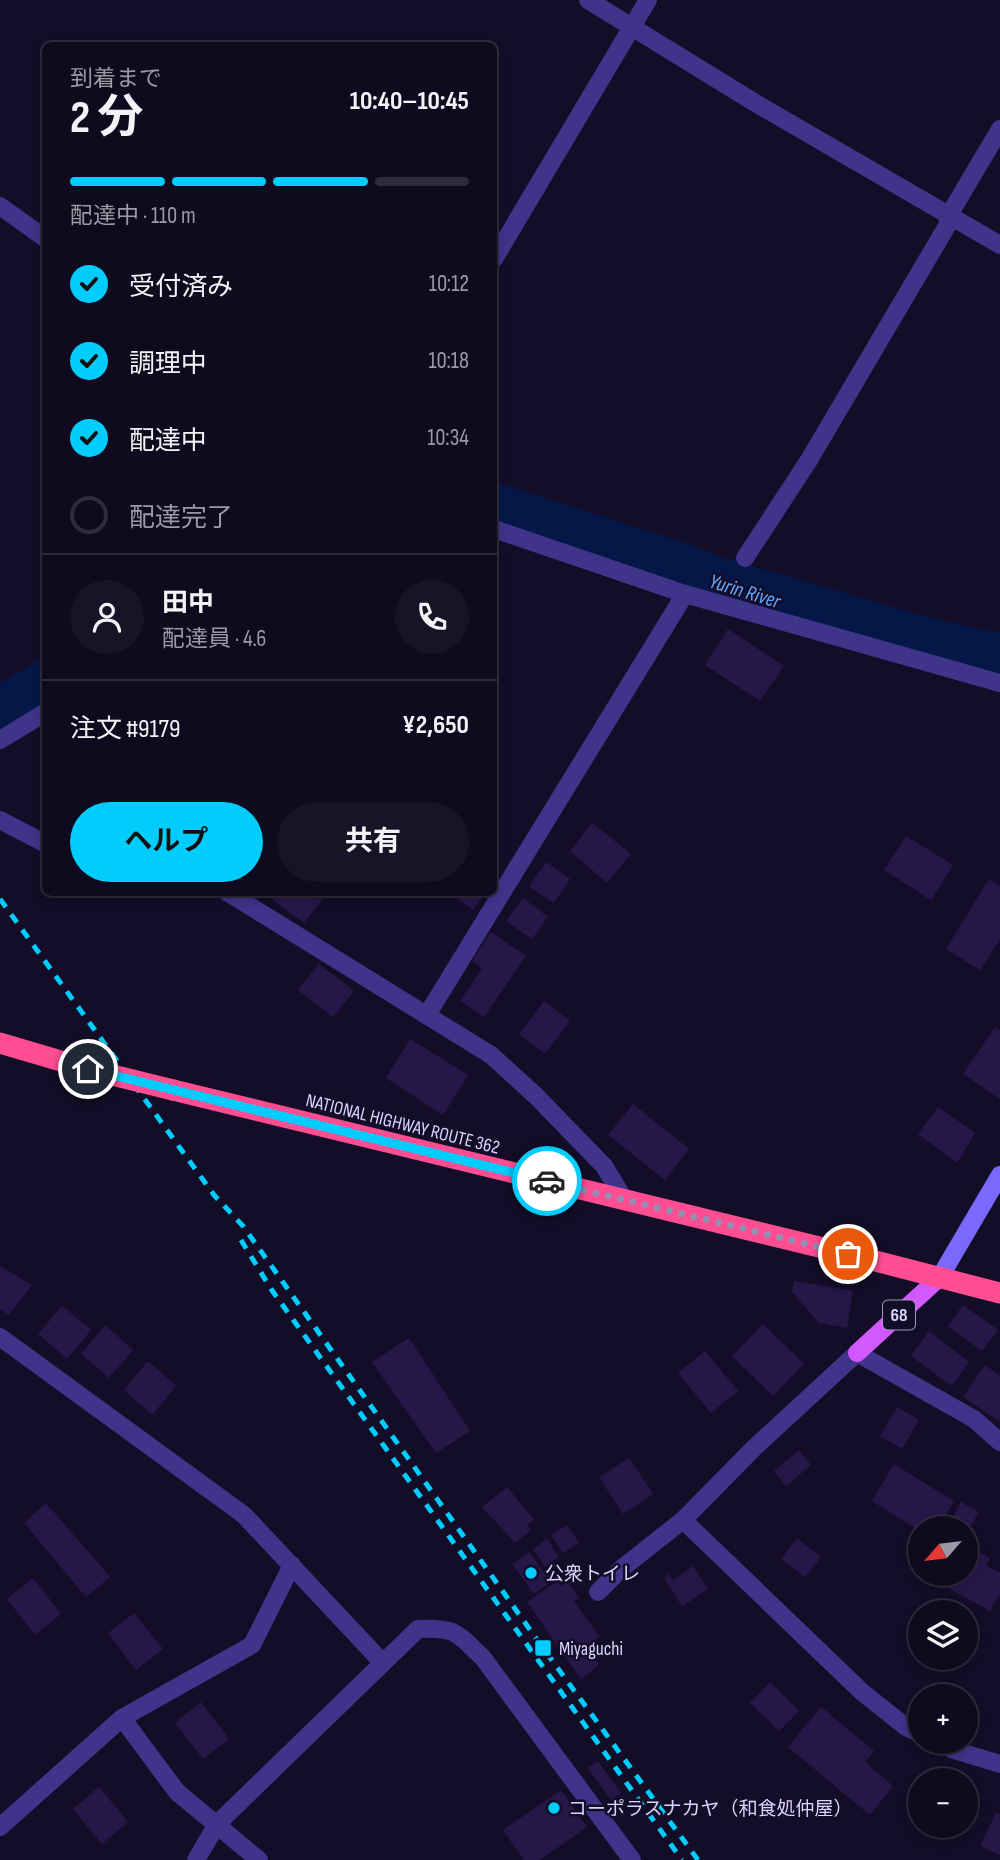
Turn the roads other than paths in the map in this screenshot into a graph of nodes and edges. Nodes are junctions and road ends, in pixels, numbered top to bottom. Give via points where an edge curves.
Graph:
1 (588, 0) edge
2 (648, 0) edge
3 (632, 26) junction
4 (1000, 129) edge
5 (0, 206) edge
6 (949, 215) junction
7 (42, 236) edge
8 (1000, 245) edge
9 (497, 254) edge
10 (497, 530) edge
11 (745, 558) dead end
12 (685, 594) junction
13 (1000, 683) edge
14 (42, 714) edge
15 (0, 740) edge
16 (0, 820) edge
17 (42, 842) edge
18 (234, 896) edge
19 (427, 1015) junction
20 (0, 1043) edge
21 (1000, 1175) edge
22 (624, 1199) junction
23 (940, 1277) junction
24 (1000, 1293) edge
25 (0, 1337) edge
26 (857, 1353) junction
27 (1000, 1442) edge
28 (683, 1520) junction
29 (292, 1565) junction
30 (597, 1592) dead end
31 (382, 1662) junction
32 (122, 1718) junction
33 (908, 1728) edge
34 (967, 1754) edge
35 (1000, 1764) edge
36 (217, 1824) junction
37 (0, 1827) edge
38 (196, 1860) edge
39 (259, 1860) edge
40 (632, 1860) edge

1 - 3 street
2 - 3 street
3 - 6 street
3 - 9 street
4 - 6 street
5 - 7 street
6 - 8 street
6 - 11 street via 947,226 809,460
10 - 12 street
12 - 13 street
12 - 19 street
14 - 15 street
16 - 17 street
18 - 19 street
19 - 22 street via 491,1055 536,1096 604,1166
20 - 22 highway, NATIONAL HIGHWAY ROUTE 362, bridge via 88,1069
21 - 23 street
22 - 23 highway, NATIONAL HIGHWAY ROUTE 362
23 - 24 highway, NATIONAL HIGHWAY ROUTE 362
23 - 26 main road, 68
25 - 29 street via 244,1516
26 - 27 street via 974,1419
26 - 28 street
28 - 30 street
28 - 33 street via 862,1692
29 - 31 street
29 - 32 street via 252,1645
31 - 36 street
31 - 40 street via 418,1629 458,1633 483,1658
32 - 36 street via 177,1792
32 - 37 street
34 - 35 street
36 - 38 street
36 - 39 street

